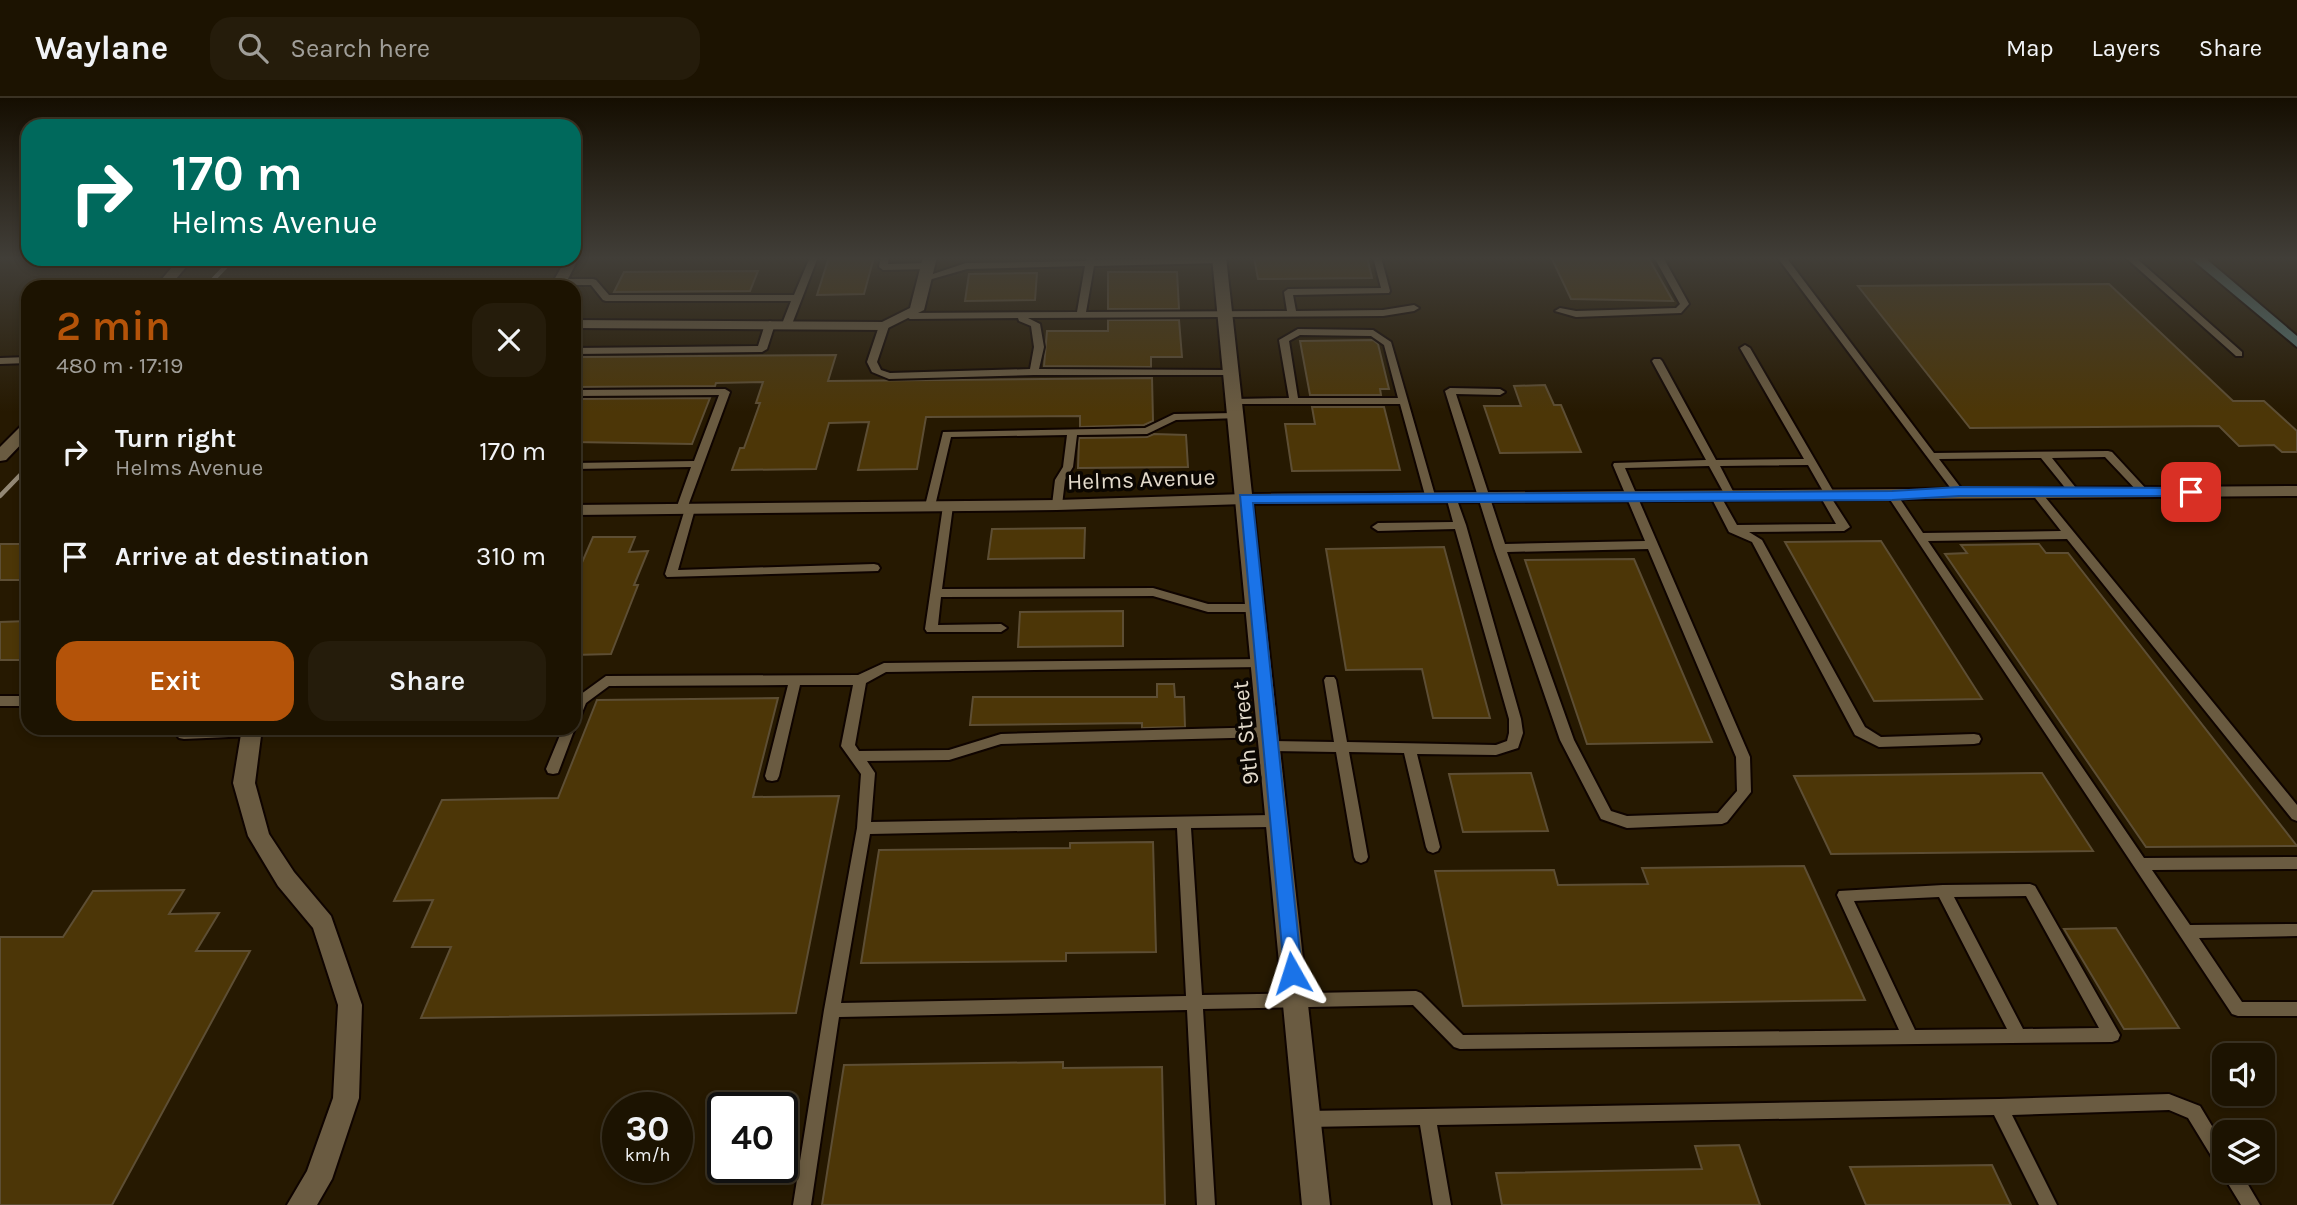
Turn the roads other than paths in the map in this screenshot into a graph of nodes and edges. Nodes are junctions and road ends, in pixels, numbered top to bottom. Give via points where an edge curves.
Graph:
1 (793, 309) edge
2 (918, 309) edge
3 (1082, 309) edge
4 (1224, 309) edge
5 (1291, 309) edge
6 (1410, 309) edge
7 (1680, 309) edge
8 (1820, 309) edge
9 (2188, 309) edge
10 (2257, 309) edge
11 (1559, 311) dead end
12 (1224, 314) junction
13 (1292, 314) junction
14 (910, 316) junction
15 (1015, 316) junction
16 (1081, 316) junction
17 (581, 324) edge
18 (770, 324) junction
19 (787, 324) junction
20 (884, 326) junction
21 (2297, 343) edge
22 (1745, 348) dead end
23 (581, 351) edge
24 (2239, 354) dead end
25 (21, 360) edge
26 (0, 361) edge
27 (1657, 361) dead end
28 (1034, 372) junction
29 (1231, 372) junction
30 (1500, 392) dead end
31 (581, 393) edge
32 (1294, 401) junction
33 (1404, 401) junction
34 (1235, 409) junction
35 (1072, 432) junction
36 (21, 435) edge
37 (2043, 454) junction
38 (0, 456) edge
39 (1931, 456) junction
40 (1811, 462) junction
41 (1713, 463) junction
42 (698, 464) junction
43 (581, 466) edge
44 (2297, 491) edge
45 (1959, 492) junction
46 (2144, 492) junction
47 (2075, 493) junction
48 (2037, 494) junction
49 (1892, 495) junction
50 (1828, 496) junction
51 (1724, 497) junction
52 (1632, 498) junction
53 (1245, 499) junction
54 (1431, 499) junction
55 (1452, 500) junction
56 (1483, 500) junction
57 (1057, 505) junction
58 (939, 506) junction
59 (686, 509) junction
60 (581, 510) edge
61 (1460, 526) junction
62 (1378, 527) dead end
63 (1733, 529) junction
64 (2069, 535) junction
65 (1921, 537) junction
66 (1652, 545) junction
67 (1500, 548) junction
68 (874, 568) dead end
69 (936, 593) junction
70 (1257, 608) junction
71 (1001, 628) dead end
72 (1262, 663) junction
73 (860, 680) junction
74 (1330, 680) dead end
75 (795, 681) junction
76 (581, 700) edge
77 (0, 701) edge
78 (21, 701) edge
79 (250, 735) edge
80 (566, 735) edge
81 (1271, 739) junction
82 (1974, 739) dead end
83 (1343, 746) junction
84 (1409, 747) junction
85 (856, 756) junction
86 (553, 769) dead end
87 (772, 776) dead end
88 (2297, 815) edge
89 (1278, 821) junction
90 (1184, 822) junction
91 (864, 828) junction
92 (1433, 847) dead end
93 (1362, 857) dead end
94 (2297, 863) edge
95 (2140, 864) junction
96 (1943, 891) junction
97 (2297, 930) edge
98 (2186, 932) junction
99 (1295, 999) junction
100 (1195, 1001) junction
101 (2297, 1009) edge
102 (832, 1010) junction
103 (2019, 1036) junction
104 (1910, 1037) junction
105 (1999, 1107) junction
106 (1427, 1117) junction
107 (1307, 1119) junction
108 (2212, 1141) edge
109 (2237, 1183) edge
110 (301, 1205) edge
111 (802, 1205) edge
112 (1206, 1205) edge
113 (1316, 1205) edge
114 (1442, 1205) edge
115 (2048, 1205) edge
116 (2251, 1205) edge

1 - 19 lane
2 - 14 street
3 - 16 lane
4 - 12 street, 9th Street
5 - 13 lane
6 - 13 lane
7 - 11 lane
8 - 39 lane
9 - 24 lane
10 - 21 main road
12 - 13 lane
12 - 16 lane
12 - 29 street, 9th Street
14 - 15 lane
14 - 20 street
15 - 16 lane
15 - 28 lane via 1035,324 1039,347
17 - 18 street
18 - 19 street
18 - 23 lane via 762,349
19 - 20 street
20 - 28 lane via 872,362 877,372 889,376
22 - 40 lane
25 - 26 lane
27 - 41 lane
28 - 29 lane
29 - 34 street, 9th Street
30 - 56 lane via 1450,391
31 - 42 lane via 725,392
32 - 33 lane
32 - 33 lane via 1284,340 1298,332 1310,332 1373,333 1388,344
32 - 34 lane
33 - 54 lane
34 - 35 lane via 1174,417 1147,431
34 - 53 street, 9th Street
35 - 57 lane
35 - 58 lane via 947,434
36 - 38 street
37 - 39 lane
37 - 46 lane via 2108,454
37 - 47 lane
39 - 45 lane
40 - 41 lane
40 - 50 lane
41 - 51 lane
41 - 52 lane via 1618,465
42 - 43 lane
42 - 59 lane
44 - 46 street, Helms Avenue
45 - 48 street, Helms Avenue
45 - 49 street, Helms Avenue
46 - 47 street, Helms Avenue
47 - 48 street, Helms Avenue
48 - 64 lane
49 - 50 street, Helms Avenue
49 - 65 lane
50 - 51 street, Helms Avenue
50 - 63 lane via 1844,527
51 - 52 street, Helms Avenue
51 - 63 lane
52 - 56 street, Helms Avenue
52 - 66 lane
53 - 54 street, Helms Avenue
53 - 57 street, Helms Avenue
53 - 70 street, 9th Street
54 - 55 street, Helms Avenue
55 - 56 street, Helms Avenue
55 - 61 lane
56 - 67 lane
57 - 58 street, Helms Avenue
58 - 59 street, Helms Avenue
58 - 69 lane
59 - 60 street, Helms Avenue
59 - 68 lane via 671,574
61 - 62 lane
61 - 84 lane via 1515,719 1515,740 1496,750
63 - 82 lane via 1756,540 1860,731 1879,742
64 - 65 lane
64 - 88 lane
65 - 95 lane
66 - 67 lane
66 - 67 lane via 1743,757 1744,792 1723,818 1627,822 1606,815 1567,740
69 - 70 lane via 1153,592 1208,608
69 - 71 lane via 931,629
70 - 72 street, 9th Street
72 - 73 lane via 884,668
72 - 81 street, 9th Street
73 - 75 lane
73 - 85 lane via 848,746
74 - 83 lane
75 - 76 lane via 606,681
75 - 87 lane
77 - 78 lane
79 - 110 street via 244,783 259,836 286,879 323,923 351,1004 346,1098 318,1179
80 - 86 lane
81 - 83 lane
81 - 85 lane via 1001,739 949,755
81 - 89 street, 9th Street
83 - 84 lane
83 - 93 lane
84 - 92 lane
85 - 91 lane via 869,774
89 - 90 lane
89 - 99 street, 9th Street
90 - 91 lane
90 - 100 lane
91 - 102 lane
94 - 95 lane
95 - 98 lane
96 - 103 lane
96 - 103 lane via 2030,890 2112,1035
96 - 104 lane via 1843,895
97 - 98 lane
98 - 101 lane via 2238,1009
99 - 100 lane
99 - 104 lane via 1416,998 1460,1042
99 - 107 street, 9th Street
100 - 102 lane
100 - 112 lane
102 - 111 lane
103 - 104 lane
105 - 106 lane
105 - 108 lane via 2169,1102 2194,1112
105 - 115 lane
106 - 107 lane
106 - 114 lane
107 - 113 street, 9th Street
109 - 116 lane

